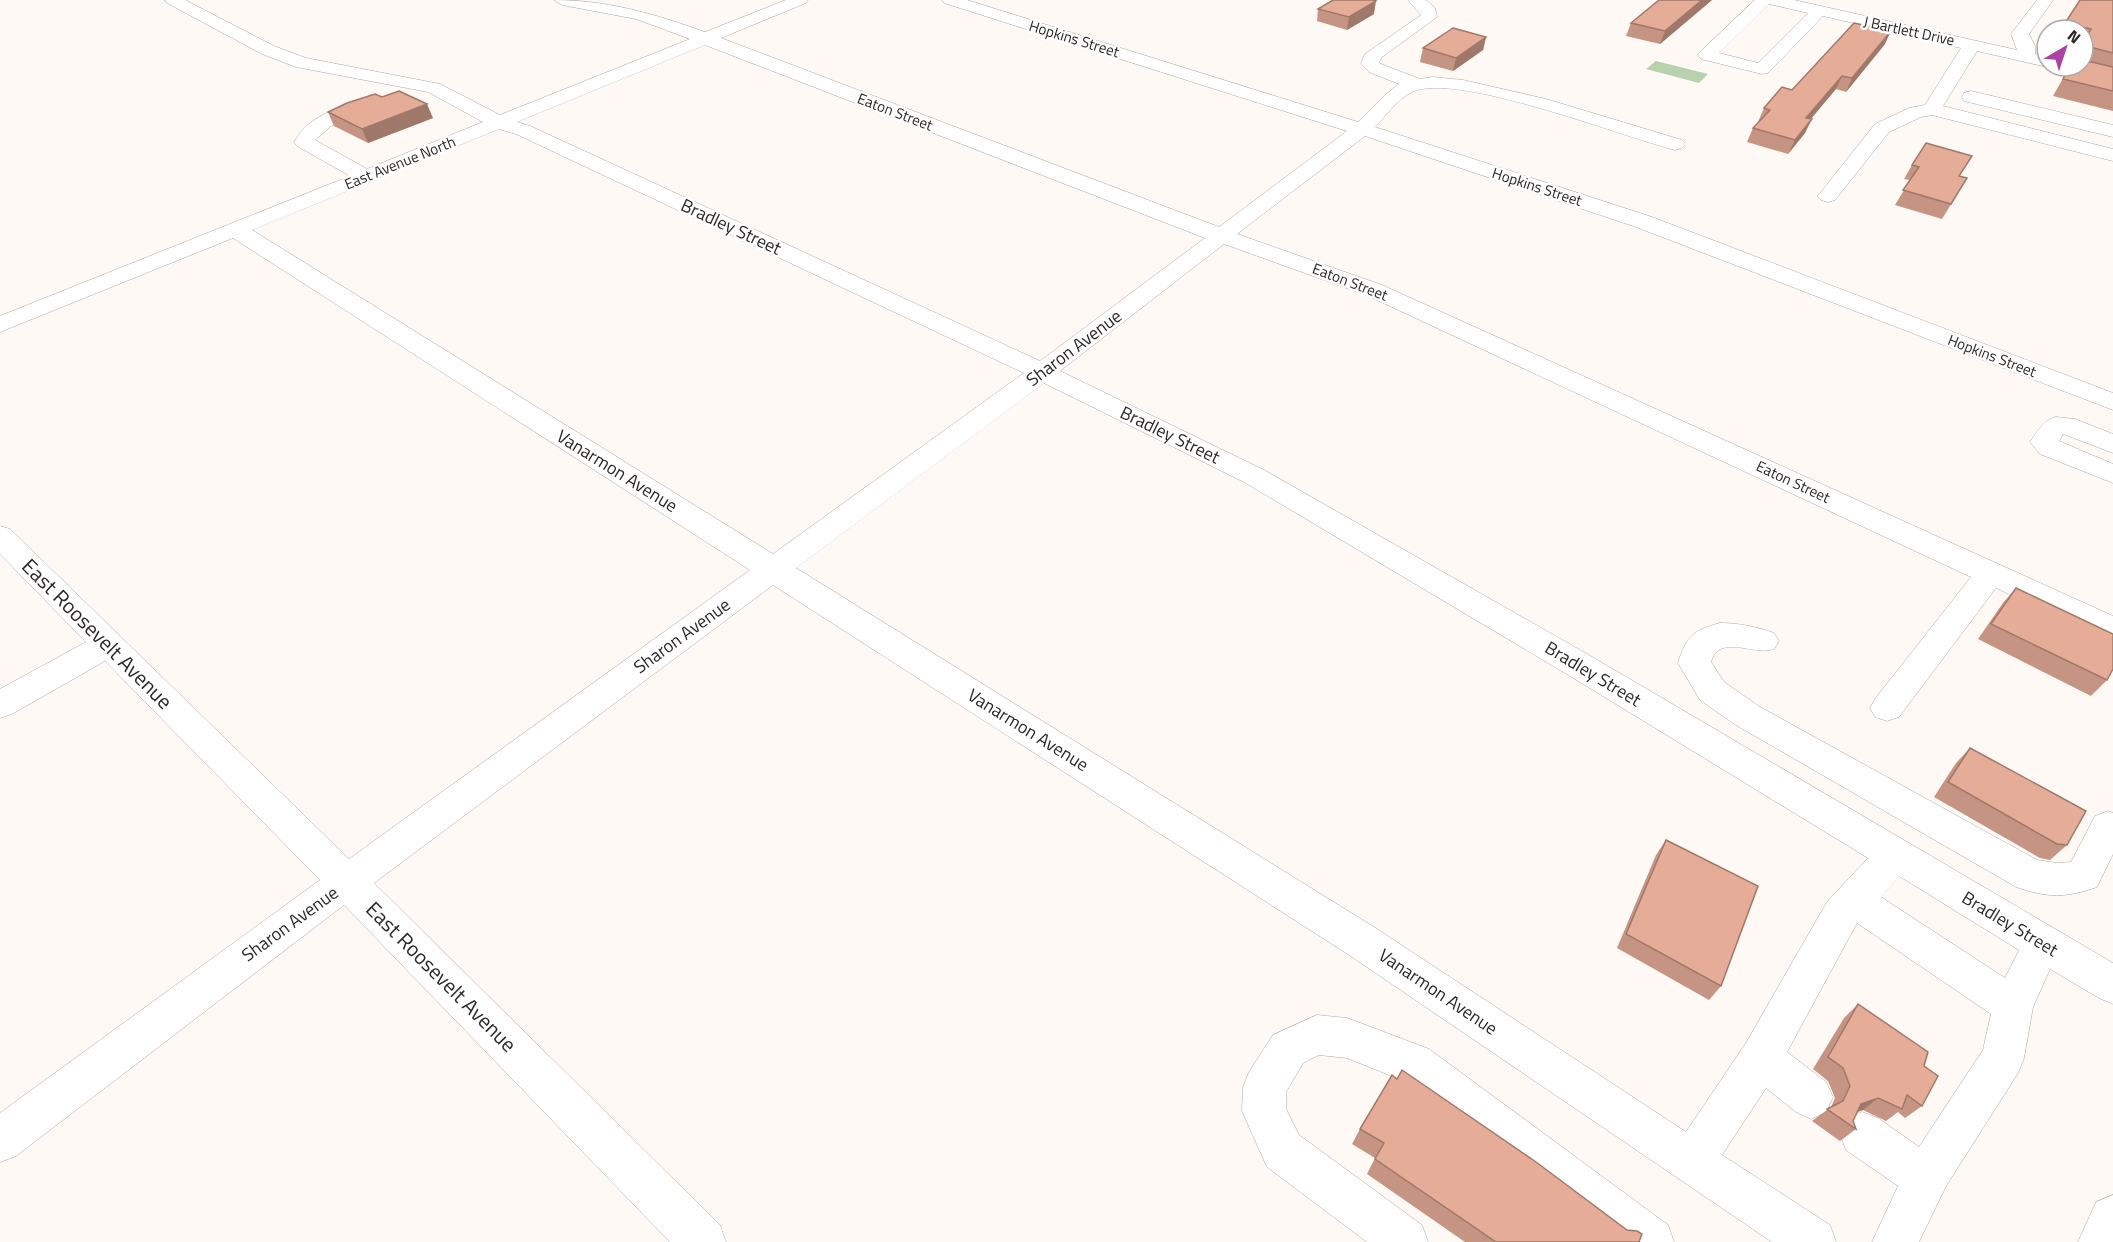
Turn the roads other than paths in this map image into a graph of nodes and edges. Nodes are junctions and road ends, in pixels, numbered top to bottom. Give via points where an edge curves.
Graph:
1 (173, 0) edge
2 (800, 0) edge
3 (950, 0) edge
4 (1416, 0) edge
5 (1764, 0) edge
6 (1772, 0) edge
7 (2044, 0) edge
8 (573, 1) edge
9 (1819, 11) junction
10 (704, 38) junction
11 (1972, 45) junction
12 (2035, 48) edge
13 (2025, 49) junction
14 (2035, 55) edge
15 (1417, 84) junction
16 (432, 88) junction
17 (1944, 90) junction
18 (1932, 109) junction
19 (500, 123) junction
20 (1362, 129) junction
21 (2113, 131) edge
22 (1675, 144) dead end
23 (2113, 155) edge
24 (367, 177) junction
25 (1828, 196) dead end
26 (236, 230) junction
27 (1221, 236) junction
28 (0, 325) edge
29 (1042, 372) junction
30 (2113, 402) edge
31 (2113, 444) edge
32 (2113, 474) edge
33 (0, 536) edge
34 (773, 570) junction
35 (1990, 573) junction
36 (2113, 628) edge
37 (1763, 641) dead end
38 (1702, 642) junction
39 (107, 645) junction
40 (0, 705) edge
41 (1887, 708) dead end
42 (1748, 716) junction
43 (1719, 749) junction
44 (2110, 828) edge
45 (1895, 854) junction
46 (2069, 881) junction
47 (347, 882) junction
48 (1854, 900) junction
49 (2042, 943) junction
50 (2113, 985) edge
51 (2013, 1006) junction
52 (1761, 1058) junction
53 (1811, 1097) dead end
54 (1862, 1134) dead end
55 (0, 1140) edge
56 (1692, 1162) junction
57 (1926, 1178) junction
58 (2113, 1219) edge
59 (703, 1242) edge
60 (1405, 1242) edge
61 (1651, 1242) edge
62 (1813, 1242) edge
63 (1895, 1242) edge
64 (2102, 1242) edge

1 - 16 street, Bradley Street via 268,50 302,63
2 - 10 street, East Avenue North
3 - 20 street, Hopkins Street
4 - 15 street via 1430,12 1429,17 1374,54 1370,63
5 - 9 street via 1707,55 1762,69
6 - 9 street, J Bartlett Drive
7 - 13 street via 2020,34
8 - 10 street, Eaton Street via 640,15
9 - 11 street, J Bartlett Drive
10 - 19 street, East Avenue North
10 - 27 street, Eaton Street
11 - 13 street, J Bartlett Drive
11 - 17 street
12 - 13 street
13 - 14 street, J Bartlett Drive
15 - 20 street, Sharon Avenue via 1405,87
15 - 22 street via 1501,93
16 - 19 street, Bradley Street
16 - 24 street via 380,99 309,132 304,142
17 - 18 street
17 - 21 street
18 - 23 street
18 - 25 street via 1882,128
19 - 24 street, East Avenue North
19 - 29 street, Bradley Street via 523,130
20 - 27 street, Sharon Avenue
20 - 30 street, Hopkins Street via 1644,222
24 - 26 street, East Avenue North
26 - 28 street, East Avenue North
26 - 34 street, Vanarmon Avenue
27 - 29 street, Sharon Avenue
27 - 35 street, Eaton Street via 1374,290
29 - 34 street, Sharon Avenue
29 - 43 street, Bradley Street via 1254,476
31 - 32 street via 2066,425 2056,425 2044,442
33 - 39 street, East Roosevelt Avenue
34 - 47 street, Sharon Avenue
34 - 56 street, Vanarmon Avenue via 1363,942
35 - 36 street, Eaton Street
35 - 41 street
37 - 38 street via 1728,634
38 - 42 street via 1694,663 1701,677 1712,692
38 - 46 street via 1704,663 1716,684 2034,865
39 - 40 street
39 - 47 street, East Roosevelt Avenue
42 - 43 street
42 - 46 street via 2029,875
43 - 45 street, Bradley Street
44 - 46 street via 2084,875
45 - 48 street
45 - 49 street, Bradley Street
47 - 55 street, Sharon Avenue
47 - 59 street, East Roosevelt Avenue
48 - 51 street
48 - 52 street via 1841,914
49 - 50 street, Bradley Street
49 - 51 street
51 - 57 street via 2003,1058
52 - 53 street
52 - 56 street
54 - 57 street
56 - 62 street, Vanarmon Avenue
57 - 63 street
58 - 64 main road
60 - 61 street via 1283,1151 1264,1111 1264,1088 1288,1048 1317,1035 1347,1038 1414,1064

